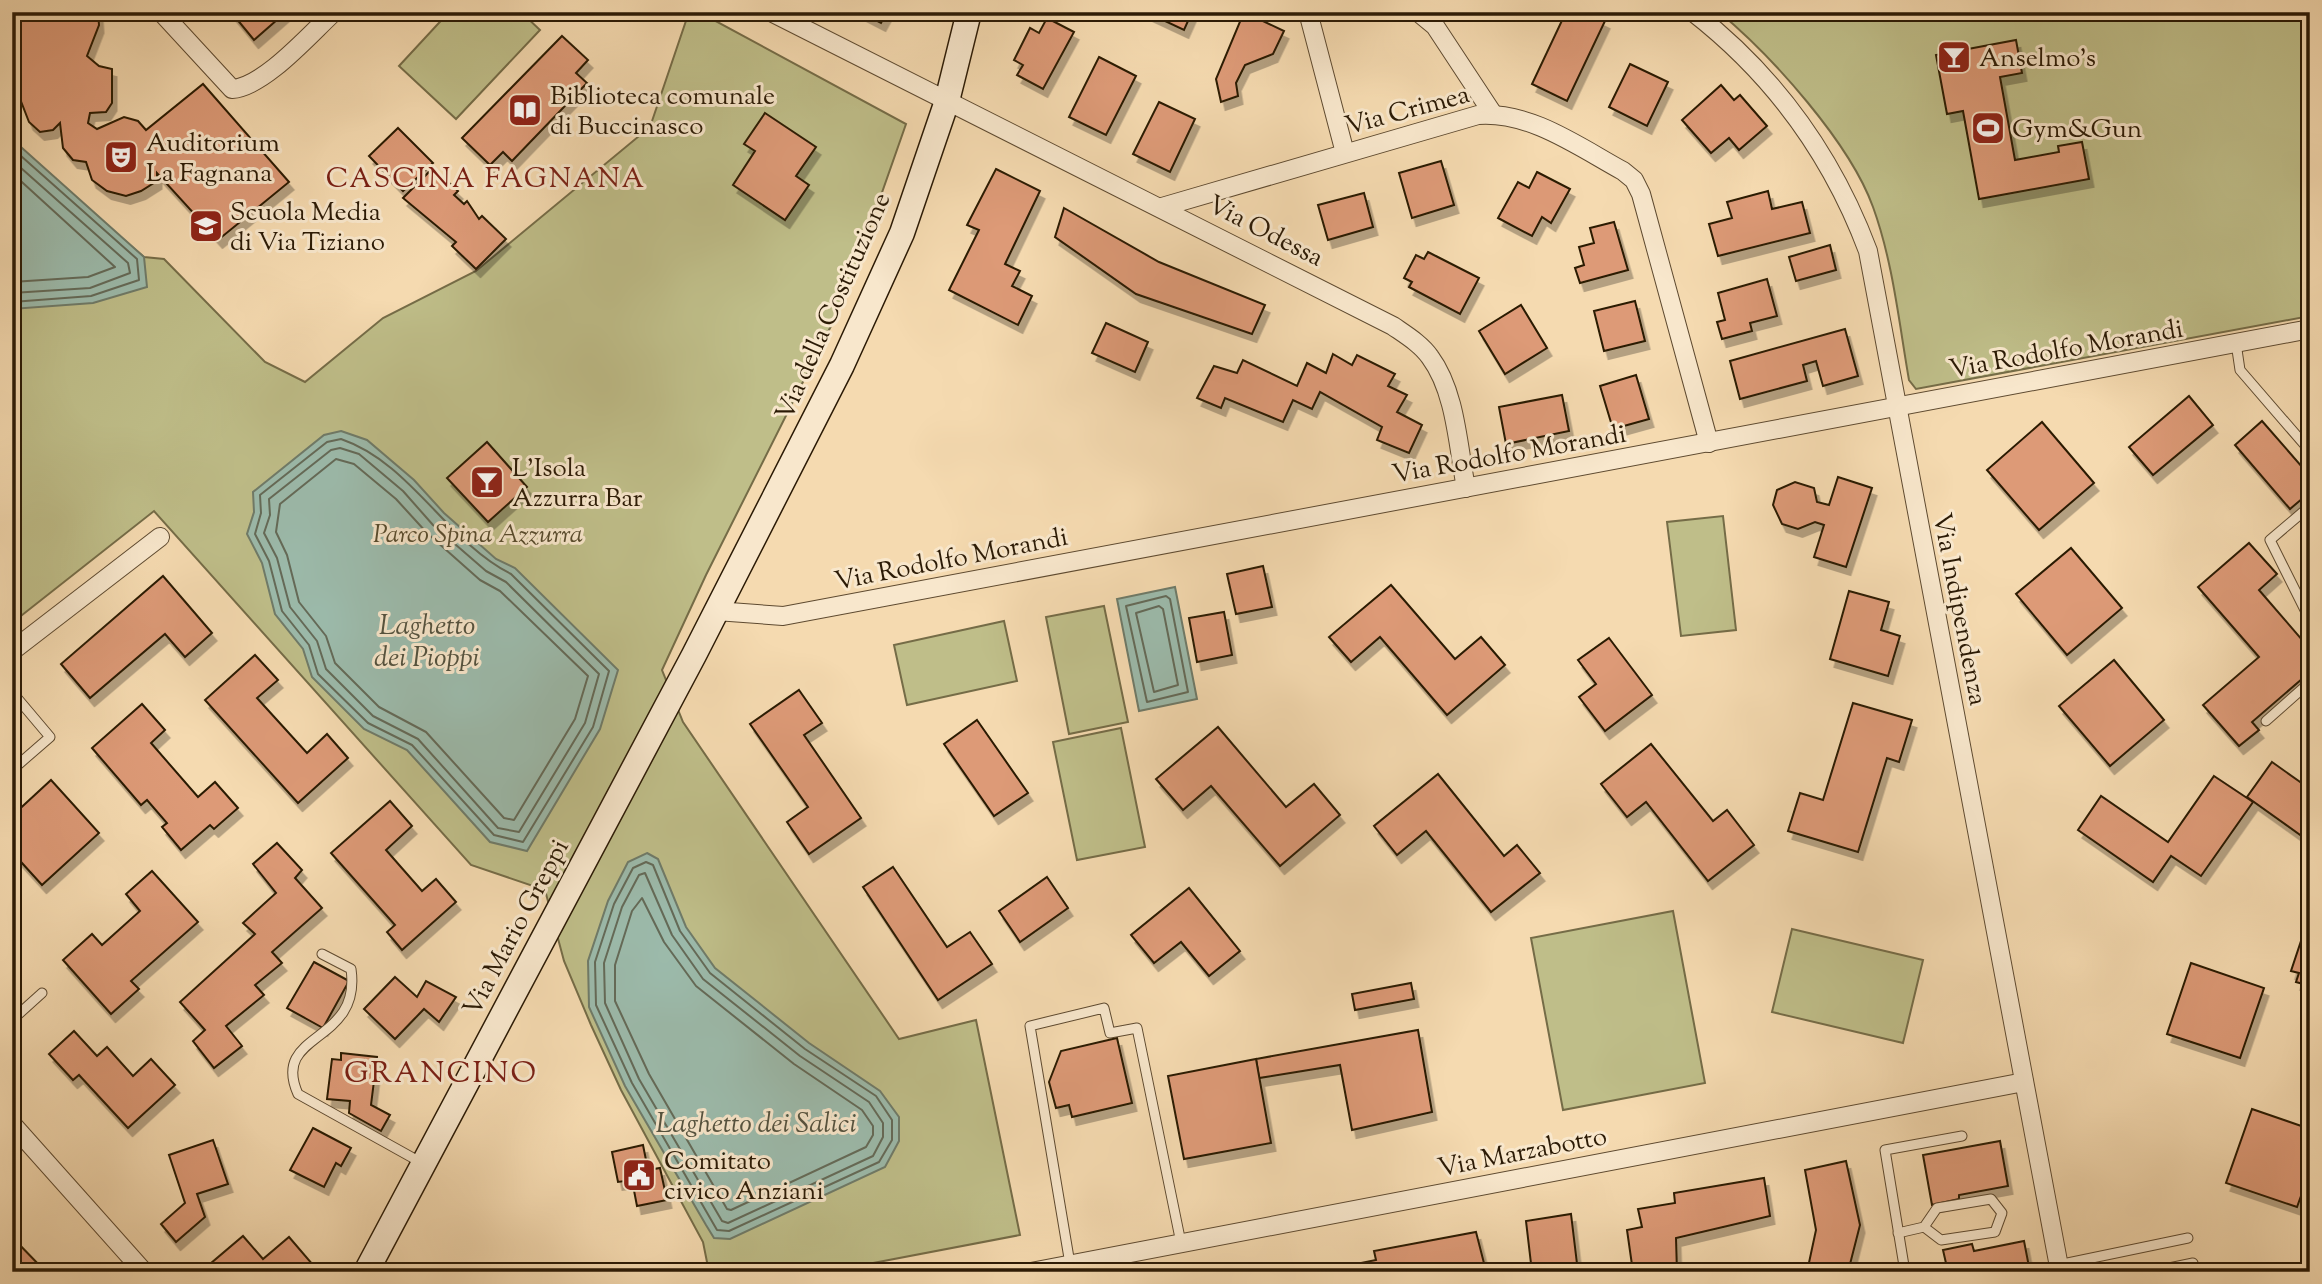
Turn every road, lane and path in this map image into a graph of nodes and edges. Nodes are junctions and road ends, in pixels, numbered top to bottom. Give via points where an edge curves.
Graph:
1 (161, 12) edge
2 (334, 12) edge
3 (771, 12) edge
4 (969, 12) edge
5 (1308, 12) edge
6 (1418, 12) edge
7 (1693, 12) edge
8 (947, 101) junction
9 (1493, 114) junction
10 (1345, 153) junction
11 (1162, 207) junction
12 (2310, 329) edge
13 (2236, 343) junction
14 (1896, 406) junction
15 (1709, 443) junction
16 (2310, 451) edge
17 (1466, 488) junction
18 (2310, 506) edge
19 (159, 537) dead end
20 (716, 611) junction
21 (2310, 620) edge
22 (12, 651) edge
23 (2310, 682) edge
24 (12, 692) edge
25 (2266, 721) dead end
26 (12, 770) edge
27 (322, 954) dead end
28 (42, 993) dead end
29 (12, 1020) edge
30 (2024, 1082) junction
31 (12, 1124) edge
32 (1962, 1136) dead end
33 (424, 1164) junction
34 (1924, 1227) junction
35 (1898, 1233) junction
36 (2188, 1238) dead end
37 (1181, 1243) junction
38 (2193, 1263) dead end
39 (1070, 1264) junction
40 (2059, 1268) edge
41 (144, 1272) edge
42 (366, 1272) edge
43 (1031, 1272) edge
44 (1905, 1272) edge
45 (2150, 1272) edge

1 - 2 street via 232,89 246,88 264,75
3 - 8 street, Via Odessa
4 - 8 main road, Via della Costituzione
5 - 10 street
6 - 9 street via 1435,26
7 - 14 street, Via Indipendenza via 1730,41 1772,85 1812,136 1850,204 1868,251
8 - 11 street, Via Odessa
8 - 20 main road, Via della Costituzione via 883,278
9 - 10 street, Via Crimea
9 - 15 street, Via Crimea via 1534,124 1634,180
10 - 11 street, Via Crimea
11 - 17 street, Via Odessa via 1412,339 1429,356 1448,394
12 - 13 street, Via Rodolfo Morandi
13 - 14 street, Via Rodolfo Morandi
13 - 16 lane via 2241,370
14 - 15 street, Via Rodolfo Morandi
14 - 30 street, Via Indipendenza
15 - 17 street, Via Rodolfo Morandi
17 - 20 street, Via Rodolfo Morandi via 783,616
18 - 21 lane via 2270,540
19 - 22 street
20 - 33 main road, Via Mario Greppi
23 - 25 lane
24 - 26 lane via 50,737
27 - 33 lane via 351,969 353,985 343,1016 304,1045 293,1062 292,1080 298,1094
28 - 29 lane
30 - 37 street, Via Marzabotto
30 - 40 street, Via Indipendenza
31 - 41 street
32 - 35 lane via 1885,1150
33 - 42 main road, Via Mario Greppi
34 - 34 lane via 1941,1240 1995,1232 2002,1213 1991,1199 1937,1208
34 - 35 lane
35 - 44 lane
36 - 40 lane
37 - 39 street, Via Marzabotto
37 - 39 lane via 1137,1028 1110,1032 1104,1008 1031,1027
38 - 45 lane
39 - 43 street, Via Marzabotto

